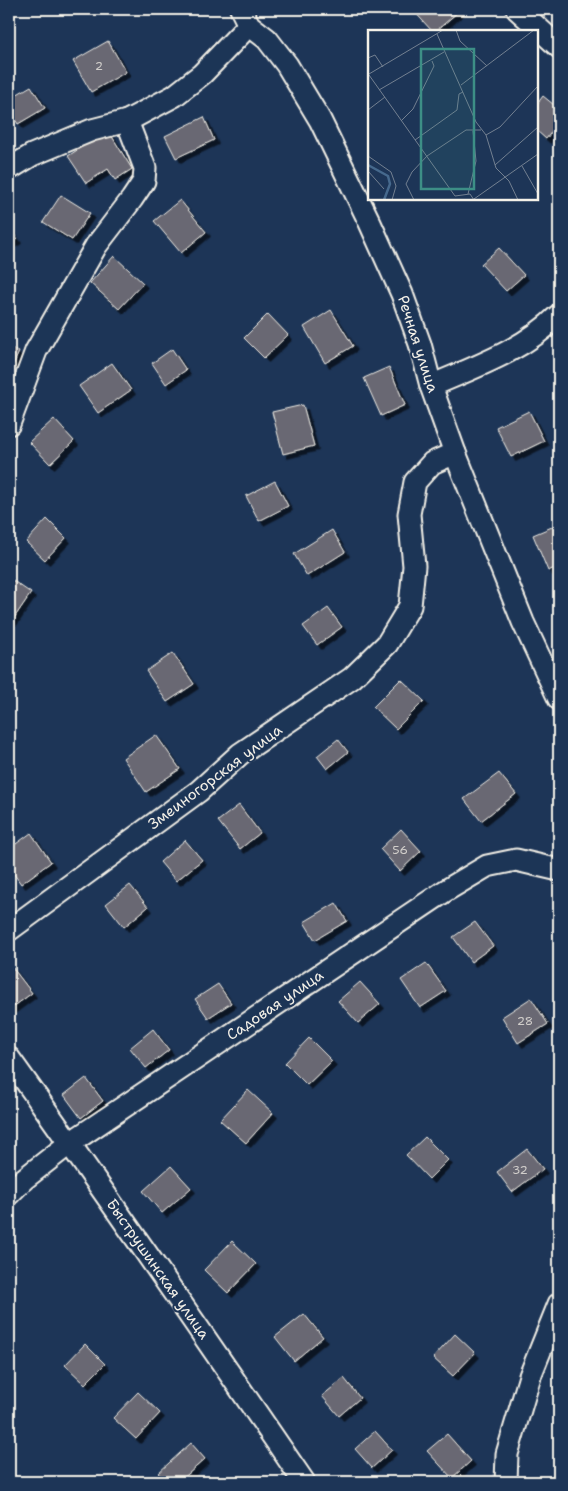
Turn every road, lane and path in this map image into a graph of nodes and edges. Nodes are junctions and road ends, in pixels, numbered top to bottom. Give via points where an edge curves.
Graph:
1 (516, 9) edge
2 (245, 17) edge
3 (559, 47) edge
4 (127, 121) junction
5 (9, 169) edge
6 (559, 315) edge
7 (431, 386) junction
8 (9, 424) edge
9 (455, 453) junction
10 (559, 699) edge
11 (559, 870) edge
12 (9, 930) edge
13 (9, 1058) edge
14 (70, 1143) junction
15 (9, 1194) edge
16 (559, 1304) edge
17 (304, 1482) edge
18 (506, 1482) edge

1 - 3 street
2 - 4 street via 202,74 174,96
2 - 7 street, Речная улица via 287,65 320,120 402,294
4 - 5 street via 92,130 32,155
4 - 8 street via 145,168 144,181 96,246 36,351
6 - 7 street via 546,328 502,356
7 - 9 street, Речная улица
9 - 10 street, Речная улица via 523,622
9 - 12 street, Змеиногорская улица via 432,463 415,482 409,514 414,566 410,606 387,644 352,678 240,754 199,791
11 - 14 street, Садовая улица via 516,860 487,866
13 - 14 street, Быструшинская улица
14 - 15 street, Садовая улица
14 - 17 street, Быструшинская улица
16 - 18 street via 530,1376 507,1454

